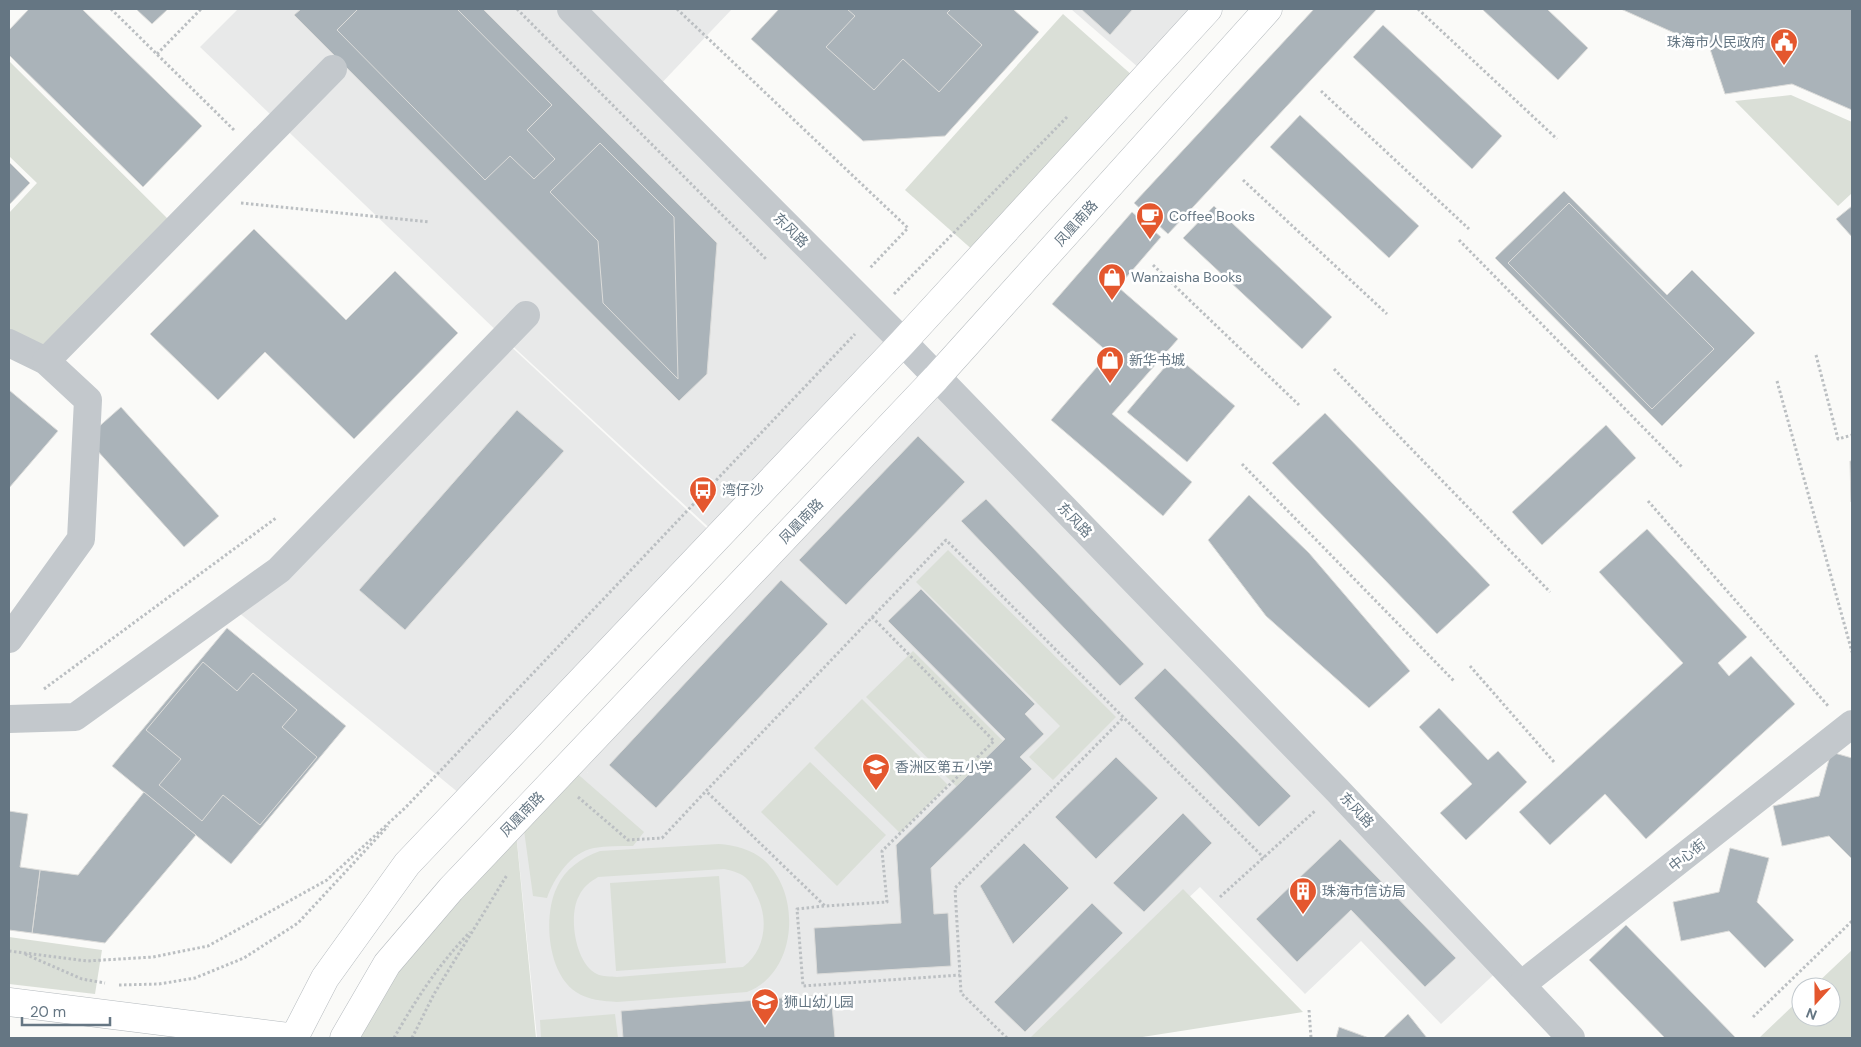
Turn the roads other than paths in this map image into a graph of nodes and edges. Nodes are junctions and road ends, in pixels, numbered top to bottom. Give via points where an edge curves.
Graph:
1 (571, 9) edge
2 (1208, 9) edge
3 (1268, 9) edge
4 (333, 69) dead end
5 (526, 315) dead end
6 (902, 342) junction
7 (9, 343) edge
8 (46, 361) junction
9 (936, 378) junction
10 (9, 639) edge
11 (9, 719) edge
12 (1850, 726) edge
13 (1521, 986) junction
14 (9, 1002) edge
15 (295, 1038) edge
16 (344, 1038) edge
17 (1571, 1038) edge

1 - 6 street, 东风路
2 - 6 main road
3 - 9 main road, 凤凰南路
4 - 8 street
5 - 11 street via 279,570 75,717
6 - 9 street, 东风路
6 - 15 main road via 407,864 325,978
7 - 8 street
8 - 10 street via 88,400 81,539
9 - 13 street, 东风路 via 1337,790
9 - 16 main road, 凤凰南路 via 451,889 387,964
12 - 13 street, 中心街
13 - 17 street, 东风路
14 - 15 main road

